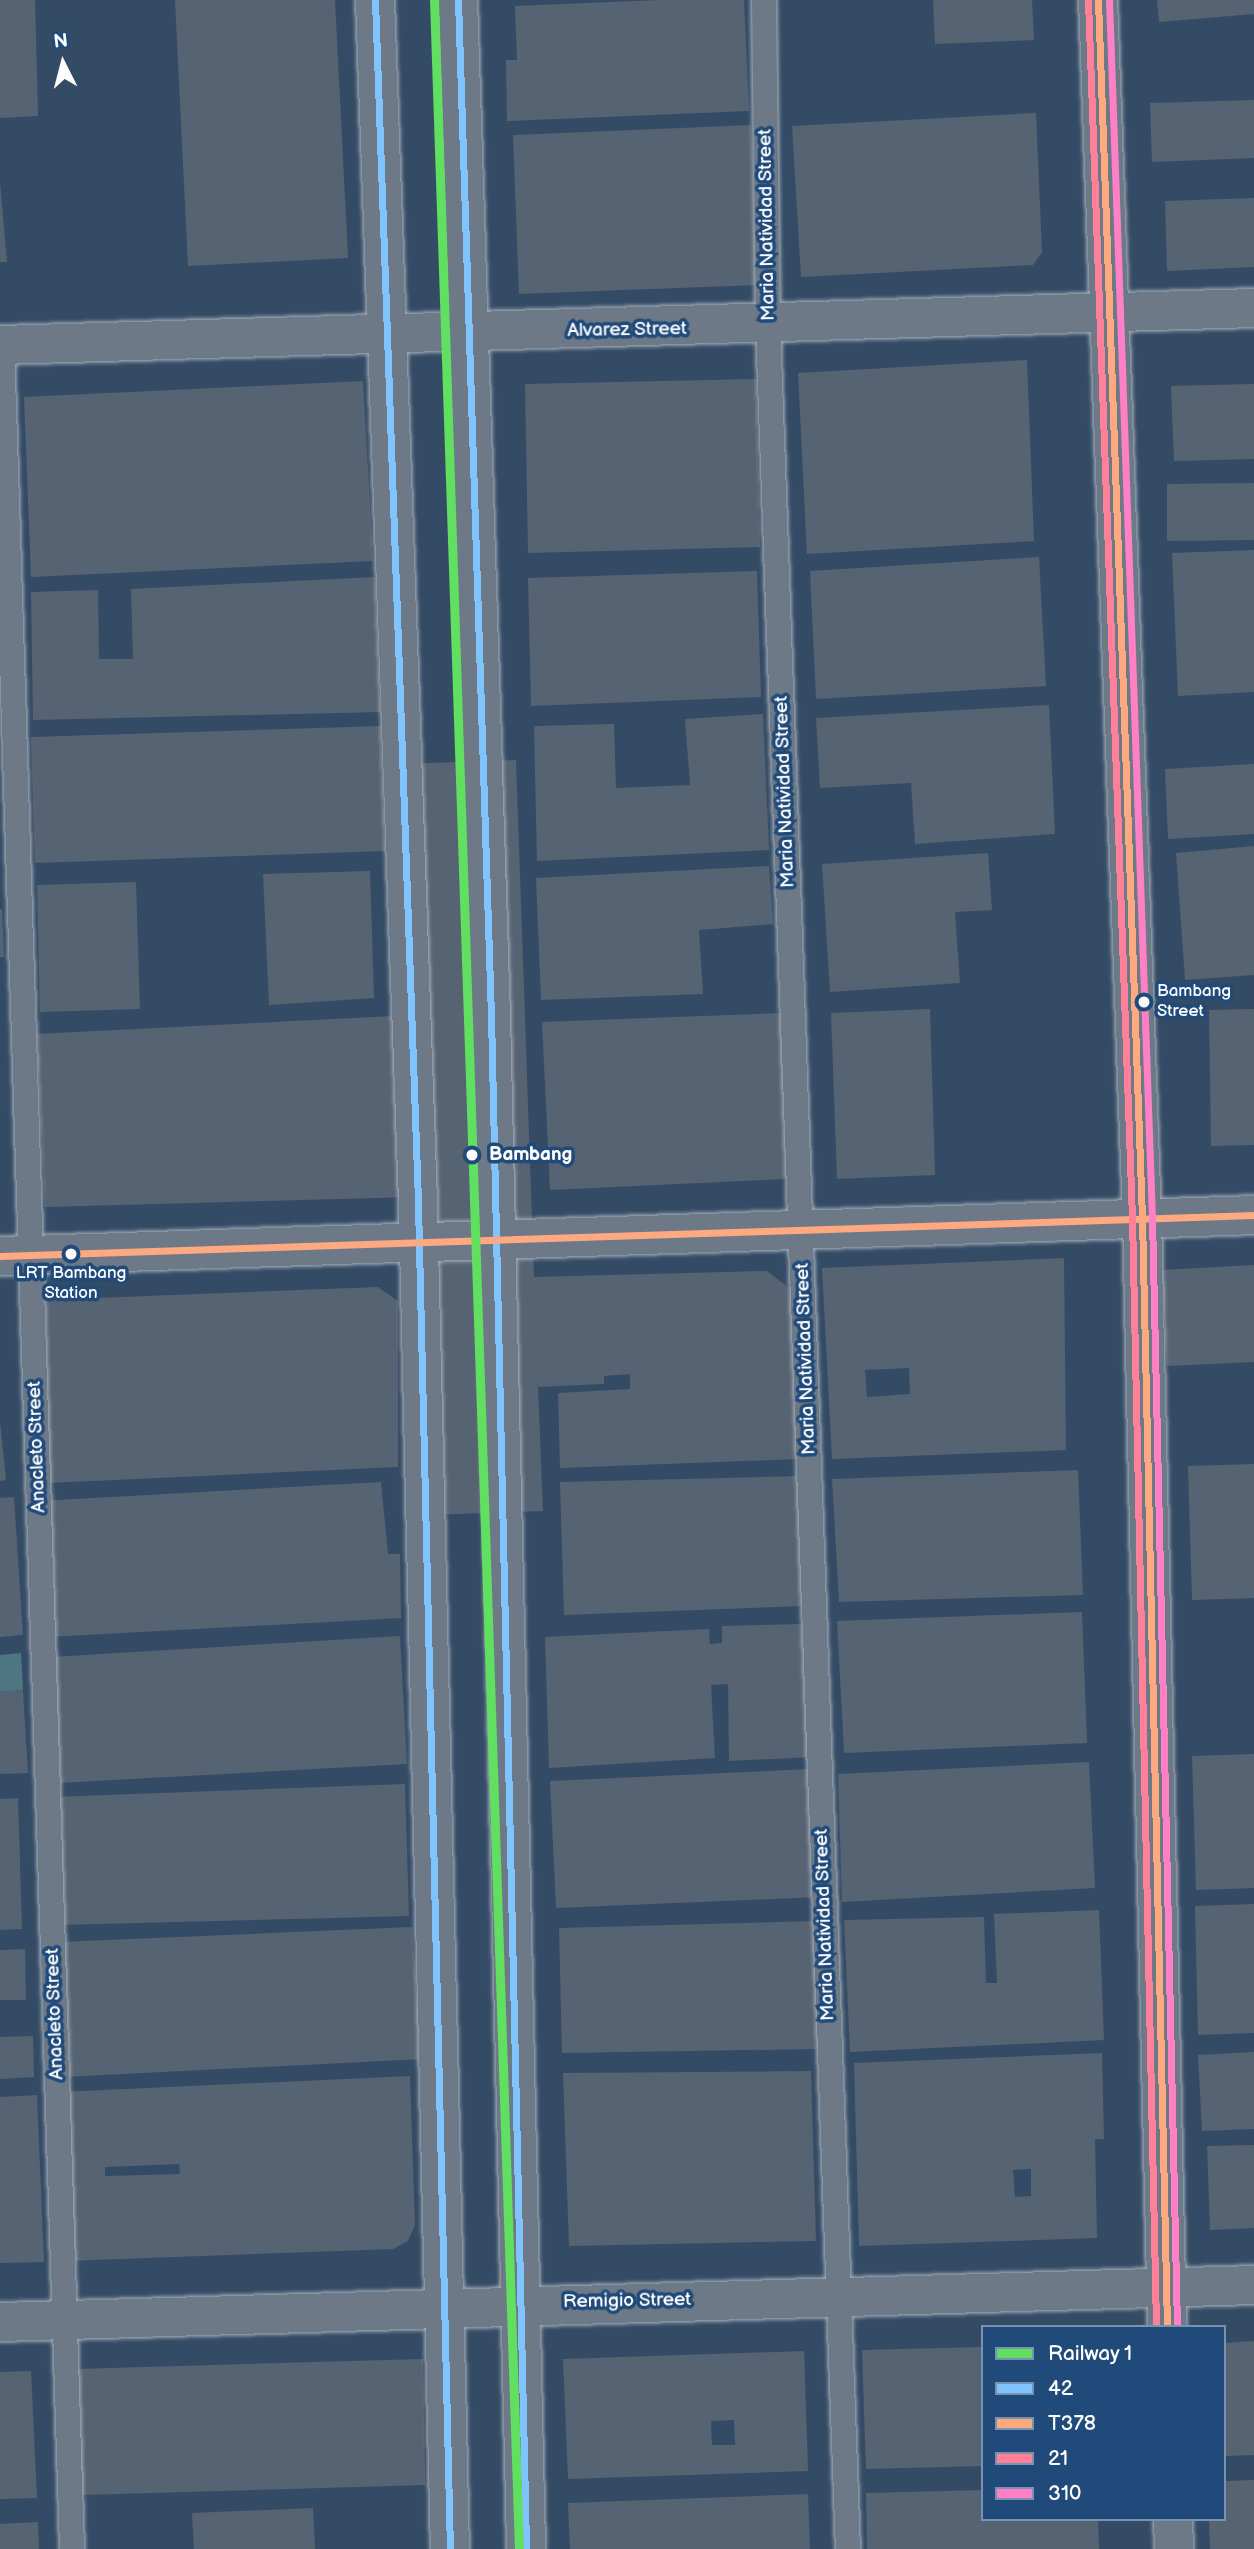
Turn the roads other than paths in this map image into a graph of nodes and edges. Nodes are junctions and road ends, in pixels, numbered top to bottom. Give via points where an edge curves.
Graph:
1 (375, 0) edge
2 (458, 0) edge
3 (764, 0) edge
4 (1098, 0) edge
5 (1254, 308) edge
6 (1109, 314) junction
7 (768, 327) junction
8 (468, 333) junction
9 (383, 336) junction
10 (1, 345) edge
11 (1254, 1215) edge
12 (1142, 1217) junction
13 (800, 1228) junction
14 (494, 1241) junction
15 (419, 1243) junction
16 (16, 1255) edge
17 (1254, 2285) edge
18 (1166, 2289) junction
19 (839, 2297) junction
20 (517, 2304) junction
21 (441, 2307) junction
22 (65, 2319) junction
23 (0, 2322) edge
24 (1167, 2325) edge
25 (1173, 2521) edge
26 (72, 2549) edge
27 (450, 2549) edge
28 (526, 2549) edge
29 (848, 2549) edge
30 (1174, 2549) edge

1 - 9 street
2 - 8 street
3 - 7 lane, Maria Natividad Street
4 - 6 street
5 - 6 street, Alvarez Street
6 - 7 street, Alvarez Street
6 - 12 street
7 - 8 street, Alvarez Street
7 - 13 lane, Maria Natividad Street
8 - 9 street, Alvarez Street
8 - 14 street
9 - 10 street, Alvarez Street
9 - 15 street
10 - 16 lane, Anacleto Street
11 - 12 street
12 - 13 street
12 - 18 street
13 - 14 street
13 - 19 lane, Maria Natividad Street
14 - 15 street
14 - 20 street
15 - 16 street
15 - 21 street
16 - 22 lane, Anacleto Street
17 - 18 street, Remigio Street
18 - 19 street, Remigio Street
18 - 24 street
19 - 20 street, Remigio Street
19 - 29 lane, Maria Natividad Street
20 - 21 street, Remigio Street
20 - 28 street
21 - 22 street, Remigio Street
21 - 27 street
22 - 23 street, Remigio Street
22 - 26 lane, Anacleto Street
25 - 30 street

